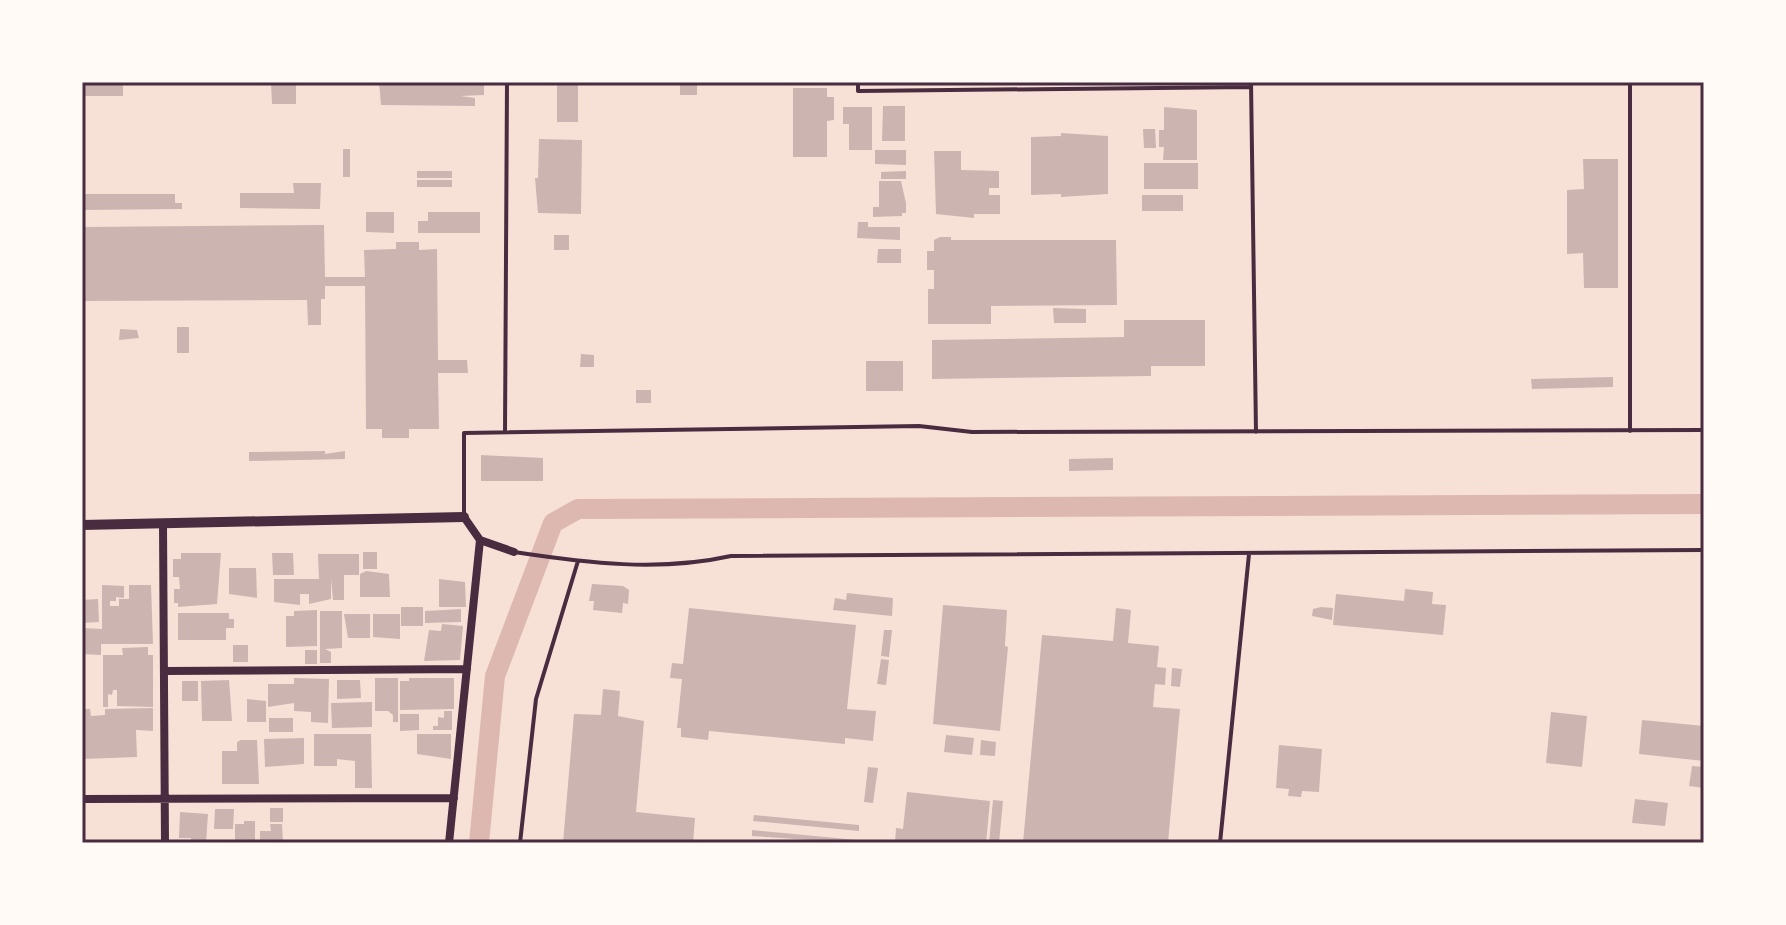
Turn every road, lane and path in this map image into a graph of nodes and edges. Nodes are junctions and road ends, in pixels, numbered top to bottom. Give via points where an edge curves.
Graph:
1 (507, 82) edge
2 (858, 82) edge
3 (1630, 82) edge
4 (1251, 84) edge
5 (1704, 430) edge
6 (1630, 431) junction
7 (505, 432) junction
8 (1256, 432) junction
9 (464, 517) junction
10 (82, 525) edge
11 (163, 525) junction
12 (480, 540) junction
13 (1704, 550) edge
14 (514, 552) joint
15 (1249, 554) junction
16 (578, 560) junction
17 (467, 669) junction
18 (164, 671) junction
19 (454, 798) junction
20 (82, 799) edge
21 (165, 799) junction
22 (165, 843) edge
23 (449, 843) edge
24 (520, 843) edge
25 (1220, 843) edge

1 - 7 lane
2 - 4 lane via 858,91
3 - 6 lane
4 - 8 lane
5 - 6 lane
6 - 8 lane
7 - 8 lane via 919,426 972,432
7 - 9 lane via 464,433
9 - 11 street
9 - 12 street
10 - 11 street
11 - 18 street
12 - 14 street
12 - 17 street
13 - 15 lane
14 - 16 lane
15 - 16 lane via 731,556 697,564 627,566
15 - 25 lane
16 - 24 lane via 536,699
17 - 18 street
17 - 19 street
18 - 21 street
19 - 21 street
19 - 23 street
20 - 21 street
21 - 22 street

